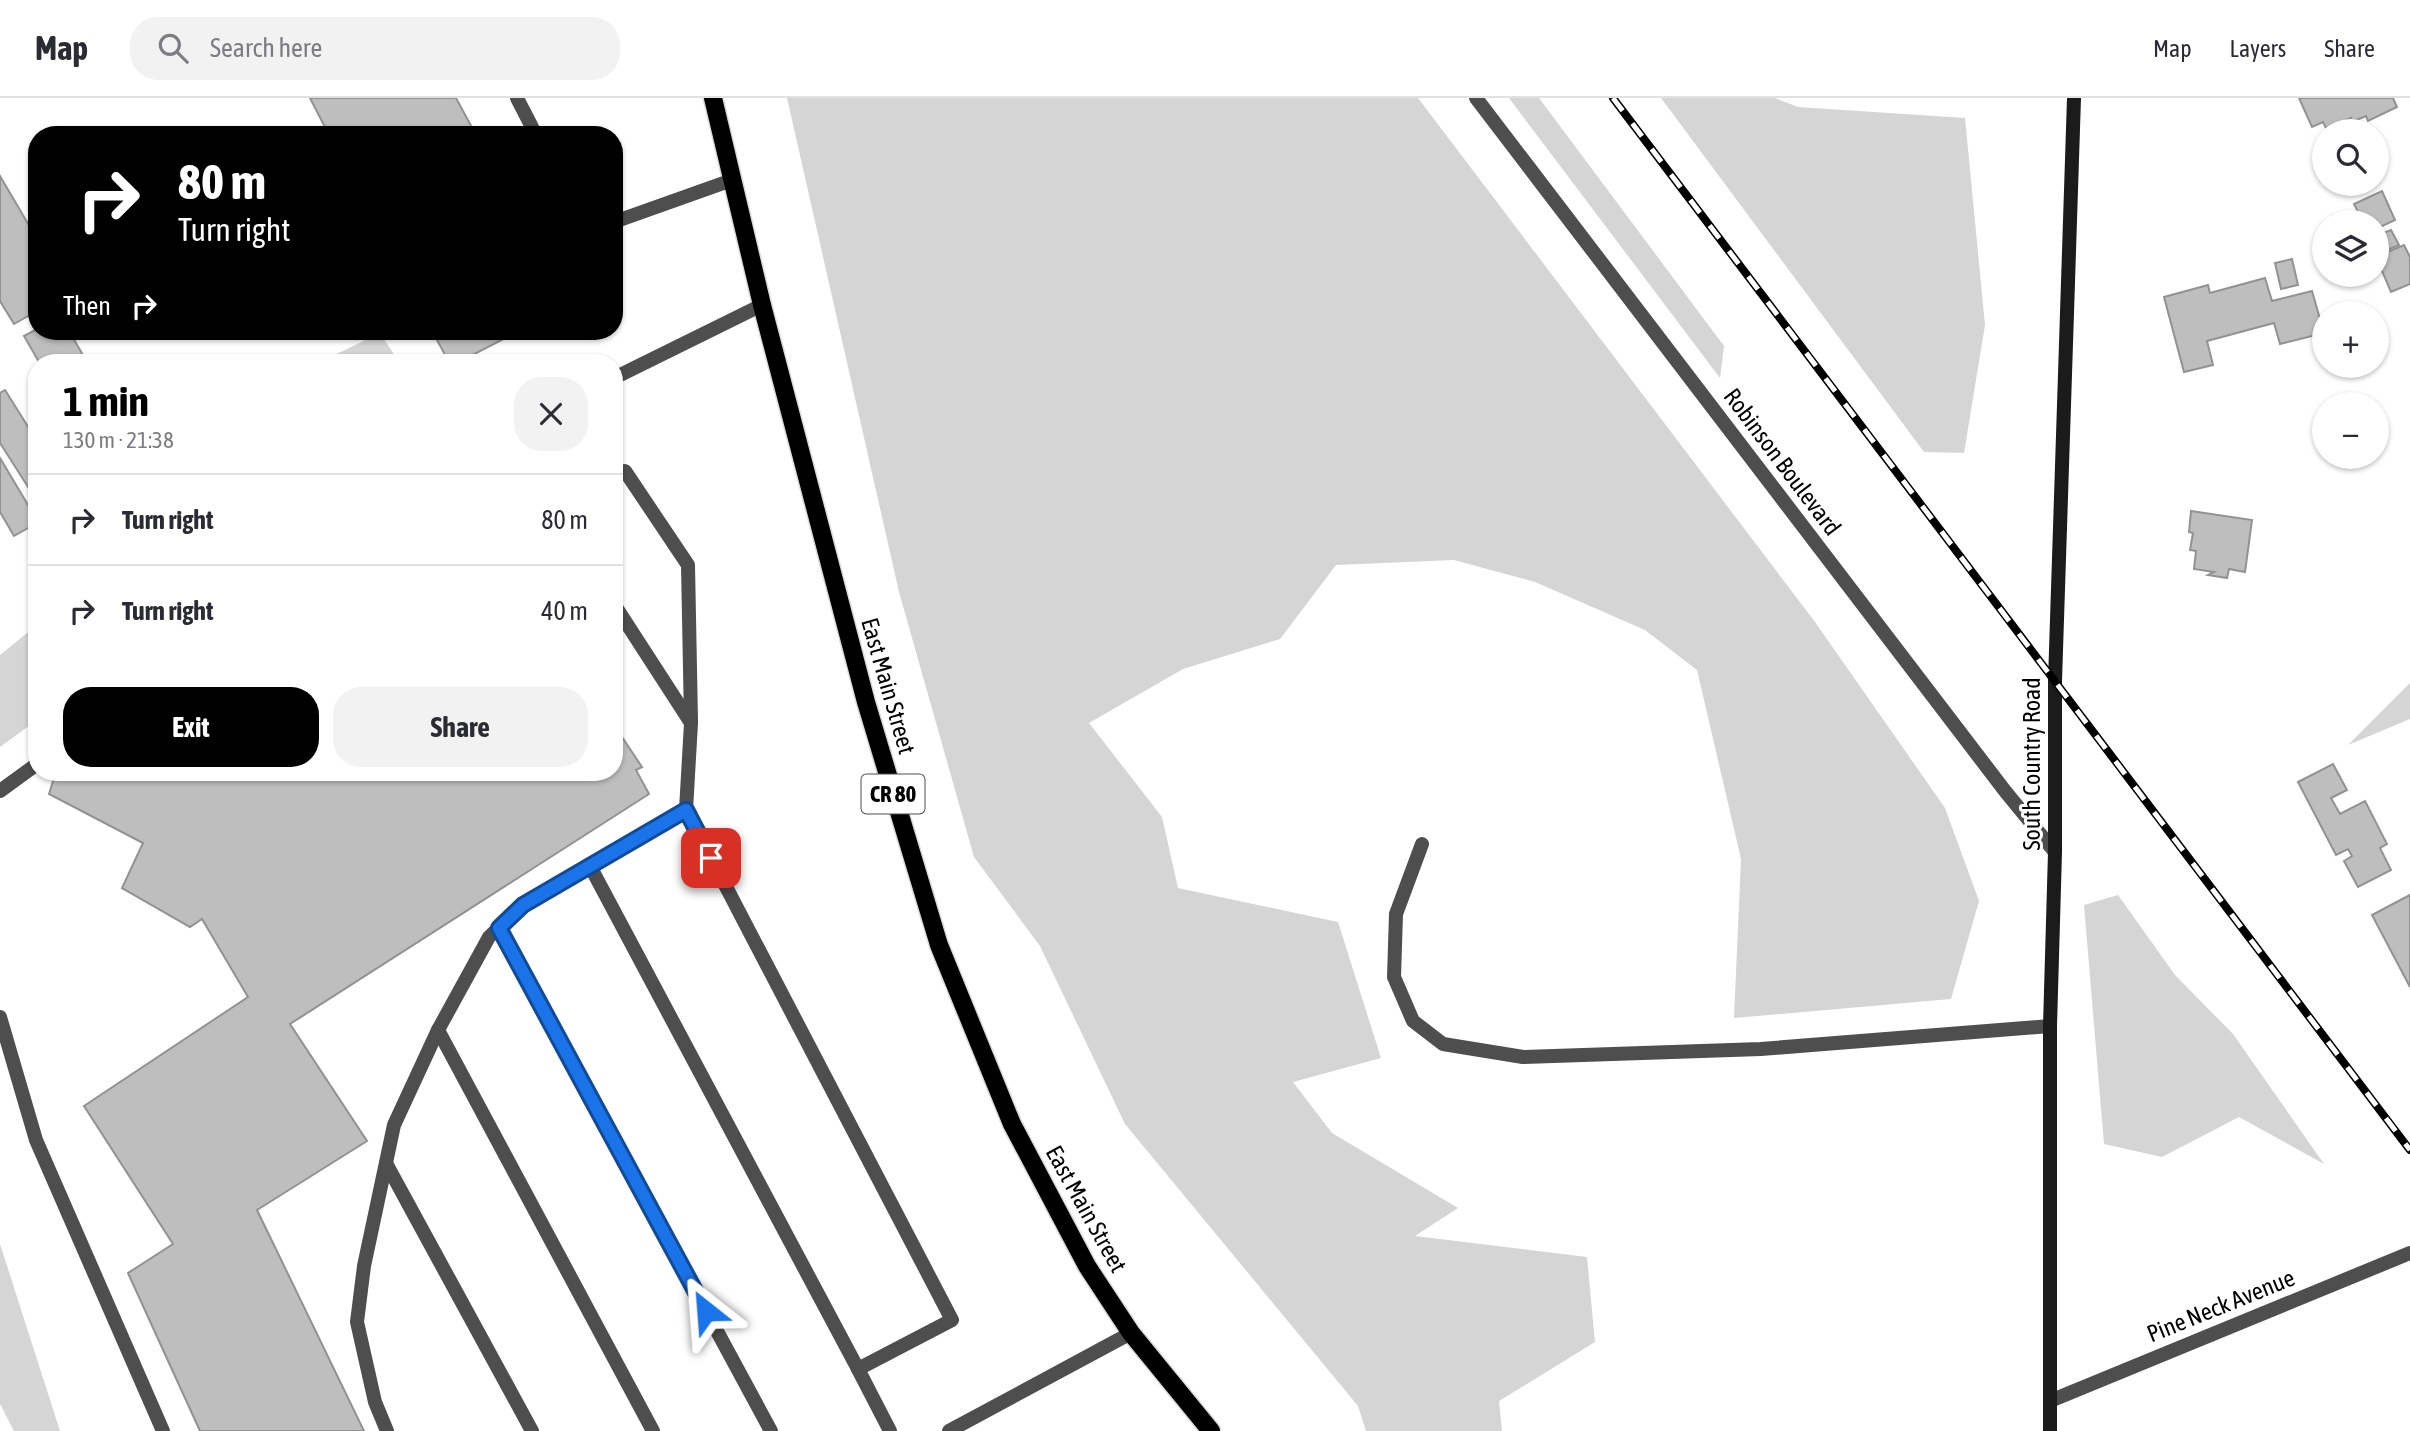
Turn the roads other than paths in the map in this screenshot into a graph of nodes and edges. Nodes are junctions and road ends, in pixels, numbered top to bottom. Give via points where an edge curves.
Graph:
1 (517, 98) edge
2 (713, 98) edge
3 (1476, 98) edge
4 (2074, 98) edge
5 (532, 126) edge
6 (733, 180) junction
7 (623, 219) edge
8 (762, 304) junction
9 (623, 374) edge
10 (625, 471) dead end
11 (623, 618) edge
12 (691, 723) junction
13 (28, 771) edge
14 (0, 791) edge
15 (686, 810) junction
16 (1422, 844) dead end
17 (2055, 852) junction
18 (590, 866) junction
19 (499, 928) junction
20 (0, 1017) edge
21 (2050, 1026) junction
22 (438, 1030) junction
23 (387, 1165) junction
24 (2410, 1253) edge
25 (1131, 1333) junction
26 (858, 1369) junction
27 (2050, 1401) junction
28 (163, 1431) edge
29 (387, 1431) edge
30 (532, 1431) edge
31 (653, 1431) edge
32 (771, 1431) edge
33 (890, 1431) edge
34 (949, 1431) edge
35 (1211, 1431) edge
36 (2050, 1431) edge

1 - 5 street
2 - 6 main road, East Main Street / CR 80
3 - 17 street, Robinson Boulevard
4 - 17 main road, South Country Road via 2055,681
6 - 7 street
6 - 8 main road, East Main Street / CR 80
8 - 9 street
8 - 25 main road, East Main Street / CR 80 via 866,702 939,946 1012,1124 1087,1266
10 - 12 street via 688,565
11 - 12 street
12 - 15 street
13 - 14 street
15 - 18 street
15 - 26 street via 952,1320
16 - 21 street via 1396,914 1394,977 1413,1021 1443,1044 1523,1057 1761,1049
17 - 21 main road, South Country Road
18 - 19 street via 523,905
18 - 26 street
19 - 22 street via 489,937
19 - 32 street
20 - 28 street via 36,1140
21 - 27 main road, South Country Road
22 - 23 street via 394,1125
22 - 31 street
23 - 29 street via 364,1266 357,1322 375,1402
23 - 30 street
24 - 27 street, Pine Neck Avenue
25 - 34 street
25 - 35 main road, East Main Street / CR 80
26 - 33 street
27 - 36 main road, South Country Road

